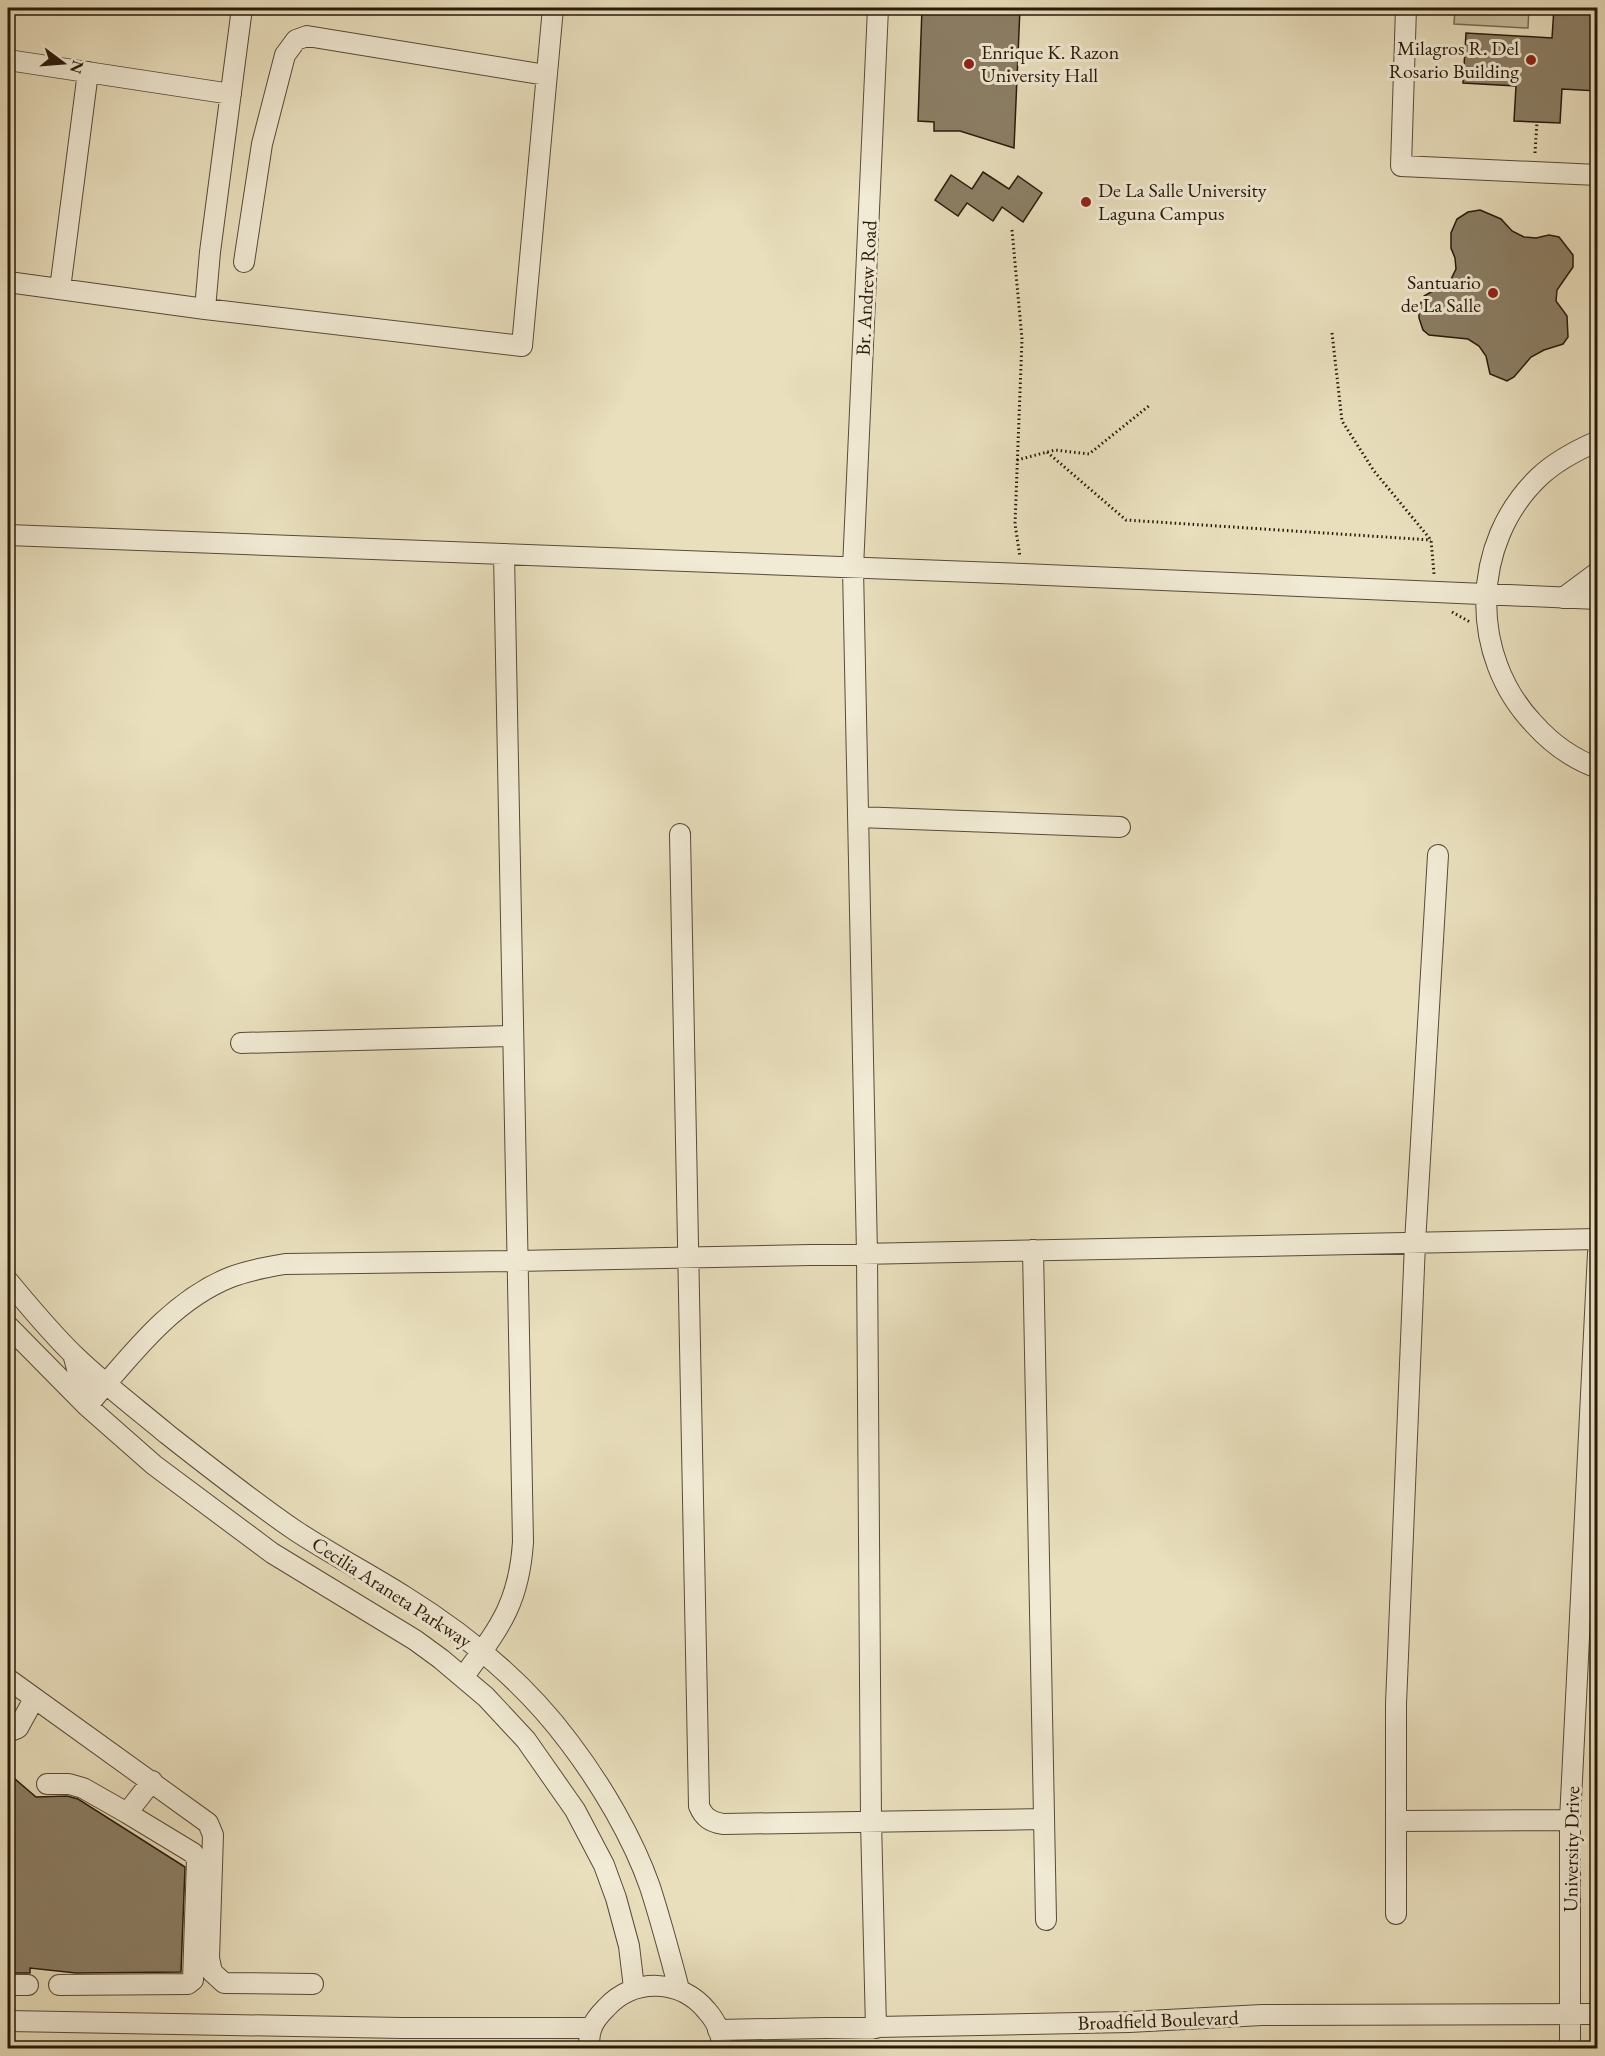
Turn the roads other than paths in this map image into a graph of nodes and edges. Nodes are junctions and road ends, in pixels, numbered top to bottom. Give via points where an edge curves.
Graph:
1 (242, 8) edge
2 (554, 8) edge
3 (879, 8) edge
4 (1406, 8) edge
5 (8, 60) edge
6 (88, 72) junction
7 (546, 75) junction
8 (231, 94) junction
9 (1598, 175) edge
10 (244, 262) dead end
11 (8, 282) edge
12 (60, 289) junction
13 (205, 309) junction
14 (1598, 441) edge
15 (8, 535) edge
16 (504, 554) junction
17 (853, 568) junction
18 (1598, 572) edge
19 (1485, 596) junction
20 (1563, 598) junction
21 (1598, 599) edge
22 (1598, 768) edge
23 (858, 817) junction
24 (1120, 827) dead end
25 (680, 834) dead end
26 (1438, 855) dead end
27 (513, 1036) junction
28 (241, 1044) dead end
29 (1598, 1239) edge
30 (1415, 1243) junction
31 (1033, 1250) junction
32 (1598, 1253) edge
33 (867, 1254) junction
34 (688, 1257) junction
35 (516, 1261) junction
36 (8, 1281) edge
37 (8, 1326) edge
38 (73, 1354) junction
39 (106, 1384) junction
40 (87, 1406) junction
41 (482, 1651) junction
42 (464, 1676) junction
43 (8, 1679) edge
44 (34, 1699) junction
45 (8, 1732) edge
46 (152, 1781) junction
47 (47, 1784) dead end
48 (127, 1813) junction
49 (1044, 1819) junction
50 (1570, 1820) junction
51 (871, 1821) junction
52 (1396, 1821) junction
53 (1396, 1914) dead end
54 (1046, 1920) dead end
55 (313, 1984) dead end
56 (8, 1985) edge
57 (28, 1985) dead end
58 (59, 1985) dead end
59 (634, 1988) junction
60 (679, 1989) junction
61 (1569, 2014) junction
62 (1598, 2014) edge
63 (8, 2021) edge
64 (591, 2028) junction
65 (876, 2028) junction
66 (720, 2039) edge
67 (589, 2049) edge
68 (1570, 2049) edge

1 - 8 street
2 - 7 street
3 - 17 street, Br. Andrew Road
4 - 9 street via 1401,166
5 - 6 street
6 - 8 street
6 - 12 street
7 - 10 street via 307,36 296,40 285,55 262,144
7 - 13 street via 522,346
8 - 13 street
11 - 12 street
12 - 13 street
14 - 19 street via 1574,451 1539,477 1512,510 1494,549
15 - 16 street
16 - 17 street
16 - 27 street
17 - 19 street
17 - 23 street, Br. Andrew Road
18 - 20 street
19 - 20 street
19 - 22 street via 1487,632 1499,673 1520,710 1549,740
20 - 21 street
23 - 24 street
23 - 33 street, Br. Andrew Road
25 - 34 street
26 - 30 street
27 - 28 street
27 - 35 street
29 - 30 street
30 - 31 street
30 - 52 street via 1396,1704
31 - 33 street
31 - 49 street
32 - 50 street, University Drive
33 - 34 street
33 - 51 street, Br. Andrew Road
34 - 35 street
34 - 51 street via 699,1806 708,1819 723,1824
35 - 39 street via 285,1264 257,1269 231,1277 178,1308
35 - 41 street via 521,1568 502,1623
36 - 38 street, Cecilia Araneta Parkway
37 - 40 street, Cecilia Araneta Parkway
38 - 39 street, Cecilia Araneta Parkway
38 - 40 street, Cecilia Araneta Parkway
39 - 40 street
39 - 41 street, Cecilia Araneta Parkway via 237,1488
40 - 42 street, Cecilia Araneta Parkway via 153,1465 242,1532 302,1573 415,1640
41 - 42 street
41 - 60 street, Cecilia Araneta Parkway via 548,1716 601,1790 644,1871
42 - 59 street, Cecilia Araneta Parkway via 526,1740 590,1837 616,1898 629,1946
43 - 44 street
44 - 45 street via 18,1728
44 - 46 street
46 - 48 street
46 - 55 street via 208,1822 213,1835 209,1958 212,1972 224,1983
47 - 48 street via 83,1788
48 - 58 street via 193,1852 197,1860 193,1980 188,1984
49 - 51 street
49 - 54 street
50 - 52 street
50 - 61 street, University Drive
51 - 65 street, Br. Andrew Road
52 - 53 street
56 - 57 street
59 - 60 street via 656,1985
59 - 64 street via 614,1999
60 - 66 street via 699,2001 714,2019
61 - 62 street, Broadfield Boulevard
61 - 65 street, Broadfield Boulevard via 1262,2015
61 - 68 street, University Drive
63 - 64 street
64 - 67 street
65 - 66 street, Broadfield Boulevard

